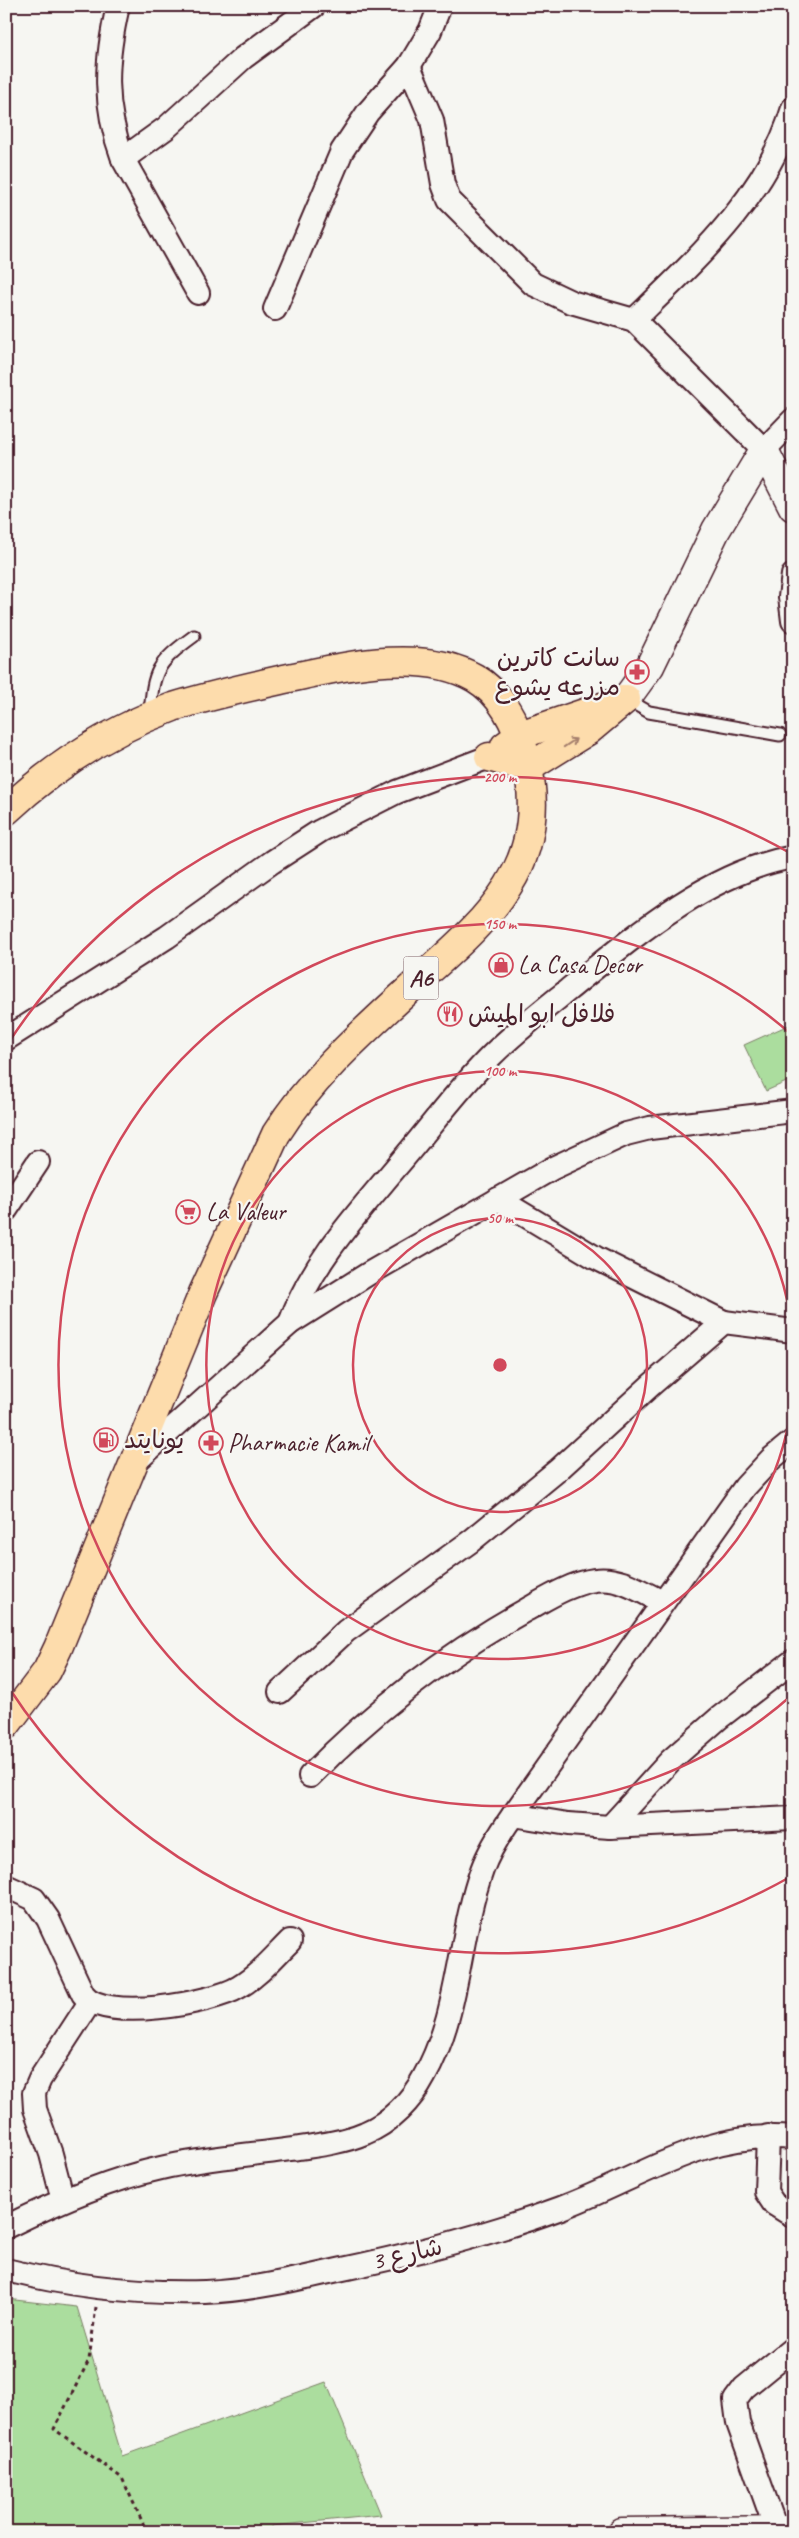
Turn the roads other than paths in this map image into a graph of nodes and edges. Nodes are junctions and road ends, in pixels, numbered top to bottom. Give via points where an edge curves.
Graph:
1 (118, 6) edge
2 (314, 6) edge
3 (440, 6) edge
4 (409, 66) junction
5 (793, 108) edge
6 (123, 159) junction
7 (198, 293) dead end
8 (275, 309) dead end
9 (634, 320) junction
10 (793, 420) edge
11 (764, 450) junction
12 (793, 507) edge
13 (793, 576) edge
14 (793, 621) edge
15 (194, 636) dead end
16 (626, 699) junction
17 (150, 715) junction
18 (780, 735) dead end
19 (520, 736) junction
20 (489, 757) junction
21 (528, 768) junction
22 (6, 811) edge
23 (793, 857) edge
24 (6, 1039) edge
25 (793, 1111) edge
26 (38, 1162) dead end
27 (498, 1199) junction
28 (6, 1210) edge
29 (724, 1322) junction
30 (290, 1323) junction
31 (793, 1332) edge
32 (793, 1441) edge
33 (133, 1464) junction
34 (662, 1602) junction
35 (793, 1661) edge
36 (280, 1692) dead end
37 (6, 1725) edge
38 (310, 1776) dead end
39 (513, 1814) junction
40 (793, 1818) edge
41 (610, 1827) junction
42 (6, 1886) edge
43 (290, 1941) dead end
44 (90, 2002) junction
45 (768, 2136) junction
46 (793, 2138) edge
47 (63, 2200) junction
48 (793, 2216) edge
49 (6, 2227) edge
50 (6, 2270) edge
51 (793, 2348) edge
52 (784, 2530) edge
53 (622, 2532) edge

1 - 6 street via 106,78 110,114
2 - 6 street via 244,58 166,128
3 - 4 street via 427,37
4 - 8 street via 368,112 342,151
4 - 9 street via 429,109 445,192 456,209 533,284 571,302
5 - 9 street via 768,164 750,194 700,256
6 - 7 street
9 - 11 street
10 - 11 street
11 - 12 street
11 - 16 street via 716,530 650,666
13 - 14 street via 790,597
15 - 17 lane via 170,654 157,669
16 - 18 lane via 649,712
16 - 19 highway
21 -> 16 highway via 589,730
17 - 19 highway, A6 via 199,699 330,670 374,662 408,662 449,669 474,678 498,699
17 - 22 highway, A6 via 77,754
19 - 20 highway
19 - 21 highway, A6
20 - 21 highway
20 - 24 street via 397,792 320,831 168,937
21 - 33 highway, A6 via 531,826 520,866 490,910 452,950 352,1042 290,1113 264,1157 215,1266
23 - 30 street via 752,867 692,898 603,962 505,1042 460,1089 332,1246 305,1289
25 - 27 street via 671,1123 626,1134 561,1164
26 - 28 street
27 - 29 street via 596,1258
27 - 30 street
29 - 31 street
29 - 36 street via 558,1470 471,1541 346,1631
30 - 33 street
32 - 34 street via 770,1458 745,1488
33 - 37 highway, A6 via 47,1671
34 - 38 street via 627,1585 596,1579 541,1602 480,1636 428,1671 364,1723
34 - 39 street
35 - 41 street via 671,1760
39 - 41 street via 568,1824
39 - 47 street via 481,1872 436,2053 411,2097 393,2115 364,2134 340,2141 163,2167
40 - 41 street
42 - 44 street via 34,1899 48,1919 83,1994
43 - 44 street via 252,1978 226,1994 206,2000 140,2008
44 - 47 street via 34,2093 35,2109
45 - 46 street, شارع 3
45 - 48 street via 766,2192 774,2204
45 - 50 street, شارع 3 via 714,2144 510,2227 398,2258 243,2289 171,2292 99,2286
47 - 49 street
51 - 52 street via 744,2388 735,2400 738,2424
52 - 53 street

